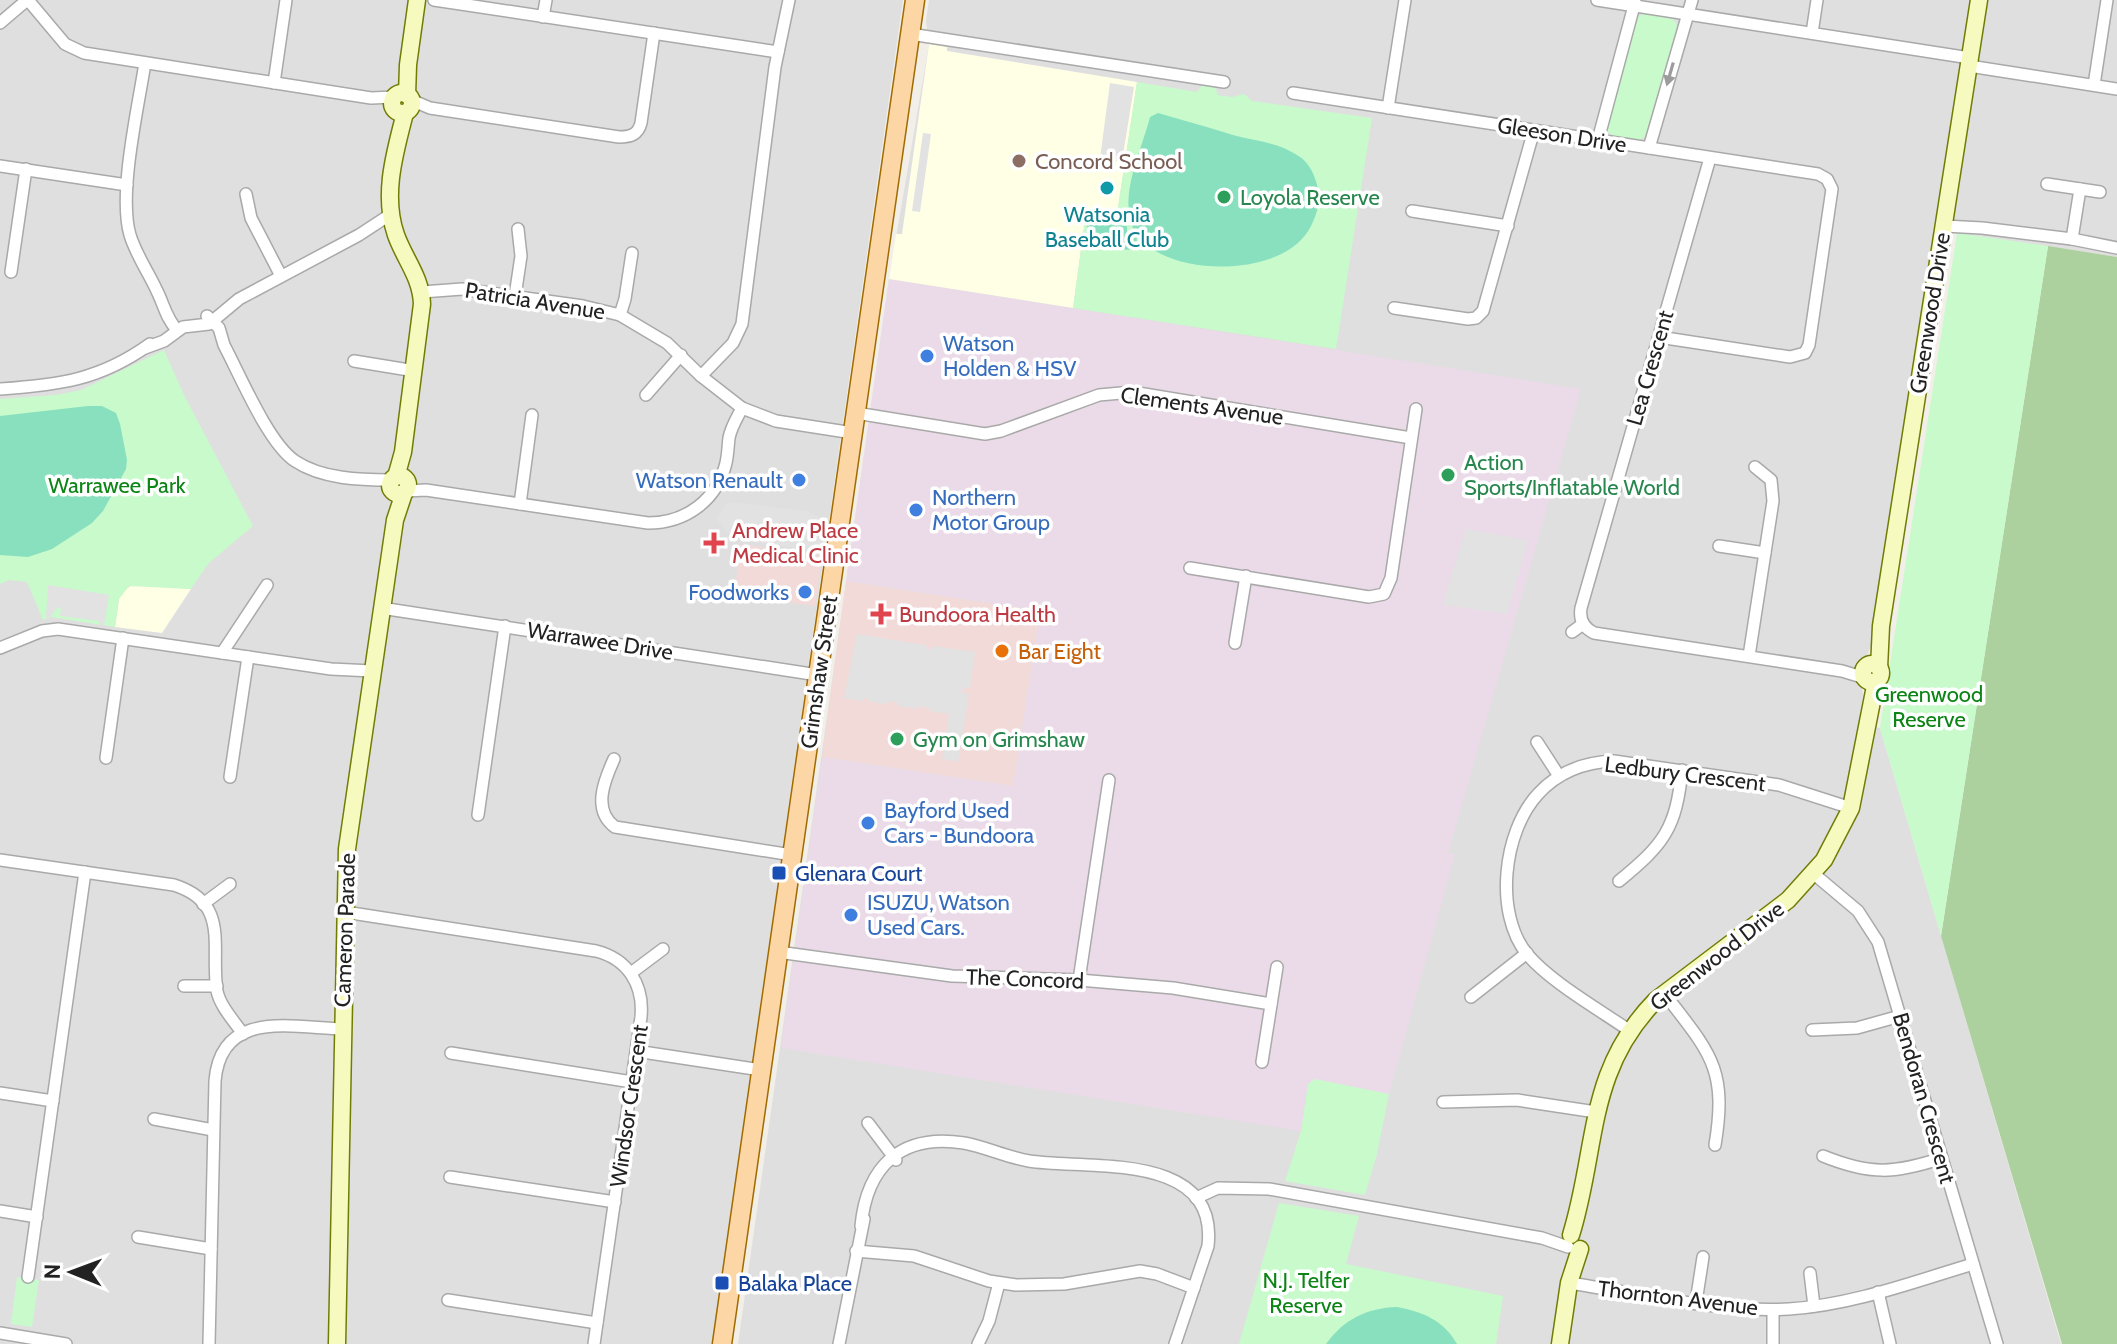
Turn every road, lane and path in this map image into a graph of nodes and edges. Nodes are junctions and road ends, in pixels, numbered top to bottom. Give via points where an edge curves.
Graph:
1 (286, 0) edge
2 (417, 0) edge
3 (434, 0) edge
4 (546, 0) edge
5 (789, 0) edge
6 (915, 0) edge
7 (1405, 0) edge
8 (1597, 0) edge
9 (1692, 0) edge
10 (1817, 0) edge
11 (1979, 0) edge
12 (2107, 0) edge
13 (31, 1) edge
14 (1634, 3) edge
15 (1687, 14) junction
16 (543, 17) junction
17 (0, 23) edge
18 (654, 33) junction
19 (1812, 33) junction
20 (910, 34) junction
21 (778, 52) junction
22 (1969, 62) junction
23 (145, 63) junction
24 (1224, 82) dead end
25 (274, 83) junction
26 (2094, 85) junction
27 (2117, 89) edge
28 (1293, 93) dead end
29 (402, 103) junction
30 (1388, 108) junction
31 (1534, 130) junction
32 (1598, 140) junction
33 (1649, 148) junction
34 (1710, 158) junction
35 (0, 166) edge
36 (26, 169) junction
37 (1841, 173) dead end
38 (1829, 180) junction
39 (2047, 184) dead end
40 (127, 185) junction
41 (2080, 189) junction
42 (2100, 192) dead end
43 (246, 194) dead end
44 (1412, 211) dead end
45 (392, 220) junction
46 (1944, 222) junction
47 (1508, 226) junction
48 (518, 229) dead end
49 (2072, 239) junction
50 (2117, 248) edge
51 (632, 253) dead end
52 (11, 272) dead end
53 (281, 276) junction
54 (422, 292) junction
55 (515, 296) junction
56 (1394, 308) dead end
57 (620, 315) junction
58 (210, 320) junction
59 (175, 325) junction
60 (1659, 337) junction
61 (681, 355) junction
62 (1801, 355) junction
63 (354, 361) dead end
64 (1811, 366) dead end
65 (415, 371) junction
66 (701, 376) junction
67 (0, 389) edge
68 (646, 395) dead end
69 (742, 408) junction
70 (1416, 409) dead end
71 (856, 413) junction
72 (532, 415) dead end
73 (853, 433) junction
74 (1411, 438) junction
75 (1755, 467) dead end
76 (399, 485) junction
77 (520, 504) junction
78 (1719, 546) dead end
79 (1765, 553) junction
80 (1190, 568) dead end
81 (1246, 576) junction
82 (267, 585) dead end
83 (381, 608) junction
84 (1583, 624) junction
85 (505, 626) junction
86 (1572, 632) dead end
87 (123, 638) junction
88 (1235, 643) dead end
89 (0, 648) edge
90 (222, 653) junction
91 (1749, 656) junction
92 (248, 657) junction
93 (1870, 673) junction
94 (372, 675) junction
95 (818, 675) junction
96 (1537, 742) dead end
97 (106, 758) dead end
98 (614, 759) dead end
99 (1682, 770) junction
100 (1559, 776) junction
101 (230, 777) dead end
102 (1109, 780) dead end
103 (1851, 808) junction
104 (478, 815) dead end
105 (792, 855) junction
106 (0, 860) edge
107 (85, 872) junction
108 (1814, 874) junction
109 (1619, 881) dead end
110 (230, 884) dead end
111 (203, 904) junction
112 (345, 912) junction
113 (663, 949) dead end
114 (778, 952) junction
115 (1527, 953) junction
116 (1277, 967) dead end
117 (631, 973) junction
118 (1079, 980) junction
119 (184, 986) dead end
120 (217, 986) junction
121 (1664, 993) junction
122 (1471, 997) dead end
123 (1271, 1004) junction
124 (1900, 1016) junction
125 (343, 1025) junction
126 (1812, 1030) dead end
127 (1630, 1031) junction
128 (243, 1034) junction
129 (636, 1051) junction
130 (451, 1053) dead end
131 (1262, 1062) dead end
132 (761, 1070) junction
133 (632, 1082) junction
134 (0, 1093) edge
135 (53, 1101) junction
136 (1443, 1102) dead end
137 (1596, 1112) junction
138 (154, 1119) dead end
139 (868, 1123) dead end
140 (213, 1130) junction
141 (1715, 1145) dead end
142 (1823, 1156) dead end
143 (894, 1158) junction
144 (1942, 1158) junction
145 (450, 1177) dead end
146 (1198, 1201) junction
147 (615, 1202) junction
148 (0, 1211) edge
149 (37, 1217) junction
150 (138, 1237) dead end
151 (1573, 1242) junction
152 (211, 1249) junction
153 (856, 1251) junction
154 (1703, 1257) dead end
155 (1973, 1264) junction
156 (1810, 1273) dead end
157 (28, 1277) dead end
158 (999, 1283) junction
159 (1569, 1283) junction
160 (1194, 1288) junction
161 (1878, 1292) junction
162 (448, 1300) dead end
163 (1696, 1302) junction
164 (1814, 1306) junction
165 (1773, 1310) junction
166 (597, 1323) junction
167 (0, 1333) edge
168 (21, 1340) edge
169 (66, 1344) edge
170 (209, 1344) edge
171 (337, 1344) edge
172 (594, 1344) edge
173 (722, 1344) edge
174 (839, 1344) edge
175 (978, 1344) edge
176 (1175, 1344) edge
177 (1560, 1344) edge
178 (1773, 1344) edge
179 (1890, 1344) edge
180 (1997, 1344) edge

1 - 25 street
2 - 29 street, Cameron Parade
3 - 16 street
4 - 16 street
5 - 21 street
6 - 20 main road, Grimshaw Street
7 - 30 street
8 - 14 street
9 - 15 street
10 - 19 street
11 - 22 street, Greenwood Drive
12 - 26 street
13 - 17 street
13 - 23 street via 59,38 77,51
14 - 15 street
14 - 32 street
15 - 19 street
15 -> 33 street
16 - 18 street
18 - 21 street
18 - 29 street via 641,123 630,136
19 - 22 street
20 - 24 street
20 - 71 main road, Grimshaw Street
21 - 66 street via 742,324 733,343
22 - 26 street
22 - 46 street, Greenwood Drive
23 - 25 street
23 - 40 street
25 - 29 street
26 - 27 street
28 - 30 street, Gleeson Drive
29 - 45 street, Cameron Parade via 390,193
30 - 31 street, Gleeson Drive
31 - 32 street, Gleeson Drive
31 - 47 street
32 - 33 street, Gleeson Drive
33 - 34 street, Gleeson Drive
34 - 38 street, Gleeson Drive
34 - 60 street, Lea Crescent
35 - 36 street
36 - 40 street
36 - 52 street
37 - 38 street
38 - 62 street via 1832,189 1809,345
39 - 41 street
40 - 59 street via 131,237
41 - 42 street
41 - 49 street
43 - 53 street via 251,218
44 - 47 street
45 - 53 street
45 - 54 street, Cameron Parade
46 - 49 street
46 - 93 street, Greenwood Drive
47 - 56 street via 1479,316 1468,319
48 - 55 street via 521,256
49 - 50 street
51 - 57 street
53 - 58 street
54 - 55 street, Patricia Avenue via 451,288
54 - 65 street, Cameron Parade
55 - 57 street, Patricia Avenue
57 - 61 street, Patricia Avenue
58 - 59 street
58 - 76 street via 272,437 287,455 319,472
59 - 67 street via 164,341 81,379
60 - 62 street
60 - 84 street, Lea Crescent via 1581,608
61 - 66 street, Patricia Avenue
61 - 68 street
62 - 64 street
63 - 65 street
65 - 76 street, Cameron Parade
66 - 69 street, Patricia Avenue
69 - 73 street, Patricia Avenue via 776,421
69 - 77 street via 717,485 706,501 680,518 648,523
70 - 74 street
71 - 73 main road, Grimshaw Street
71 - 74 street, Clements Avenue via 985,434 1099,395 1132,392
72 - 77 street
73 - 95 main road, Grimshaw Street
74 - 81 street via 1391,578 1384,594 1369,597
75 - 79 street via 1772,486
76 - 77 street
76 - 83 street, Cameron Parade
78 - 79 street
79 - 91 street
80 - 81 street
81 - 88 street
82 - 90 street
83 - 85 street, Warrawee Drive
83 - 94 street, Cameron Parade
84 - 86 street
84 - 91 street via 1594,633
85 - 95 street, Warrawee Drive
85 - 104 street
87 - 89 street via 51,629
87 - 90 street
87 - 97 street
90 - 92 street
91 - 93 street
92 - 94 street
92 - 101 street
93 - 103 street, Greenwood Drive
94 - 112 street, Cameron Parade via 347,849
95 - 105 main road, Grimshaw Street
96 - 100 street
98 - 105 street via 602,804 615,827
99 - 100 street, Ledbury Crescent via 1601,761
99 - 103 street, Ledbury Crescent via 1779,785
99 - 109 street via 1667,833
100 - 115 street, Ledbury Crescent via 1523,816 1508,868 1509,917
102 - 118 street
103 - 108 street, Greenwood Drive
105 - 114 main road, Grimshaw Street
106 - 107 street
107 - 111 street via 174,885
107 - 135 street
108 - 121 street, Greenwood Drive via 1788,900
108 - 124 street, Bendoran Crescent via 1868,923
110 - 111 street
111 - 120 street via 217,936
112 - 117 street via 596,951 616,958
112 - 125 street, Cameron Parade
113 - 117 street
114 - 118 street, The Concord via 952,976
114 - 132 main road, Grimshaw Street
115 - 122 street
115 - 127 street, Ledbury Crescent
116 - 123 street
117 - 129 street, Windsor Crescent via 642,1007
118 - 123 street, The Concord
119 - 120 street
120 - 128 street via 221,1002
121 - 127 street, Greenwood Drive
121 - 141 street via 1703,1046 1717,1077 1721,1108
123 - 131 street
124 - 126 street via 1857,1028
124 - 144 street, Bendoran Crescent
125 - 128 street via 268,1025
125 - 171 street, Cameron Parade
127 - 137 street, Greenwood Drive via 1612,1062
128 - 140 street via 227,1048 215,1073
129 - 132 street
129 - 133 street, Windsor Crescent
130 - 133 street
132 - 173 main road, Grimshaw Street
133 - 147 street, Windsor Crescent
134 - 135 street
135 - 149 street
136 - 137 street via 1517,1100
137 - 151 street, Greenwood Drive
138 - 140 street
139 - 143 street
140 - 152 street
142 - 144 street via 1876,1172
143 - 146 street via 937,1146 1028,1161 1097,1163 1174,1180
143 - 153 street via 875,1185
144 - 155 street, Bendoran Crescent
145 - 147 street
146 - 151 street via 1233,1187 1269,1189
146 - 160 street via 1209,1238
147 - 166 street, Windsor Crescent
148 - 149 street
149 - 157 street
150 - 152 street
151 - 159 street, Greenwood Drive
152 - 170 street
153 - 158 street via 914,1256
153 - 174 street
154 - 163 street
155 - 161 street, Thornton Avenue
155 - 180 street, Bendoran Crescent
156 - 164 street
158 - 160 street via 1045,1286 1140,1271
158 - 175 street
159 - 163 street, Thornton Avenue
159 - 177 street, Greenwood Drive
160 - 176 street
161 - 164 street, Thornton Avenue
161 - 179 street
162 - 166 street
163 - 165 street, Thornton Avenue
164 - 165 street, Thornton Avenue
165 - 178 street
166 - 172 street, Windsor Crescent
167 - 168 street
168 - 169 street

